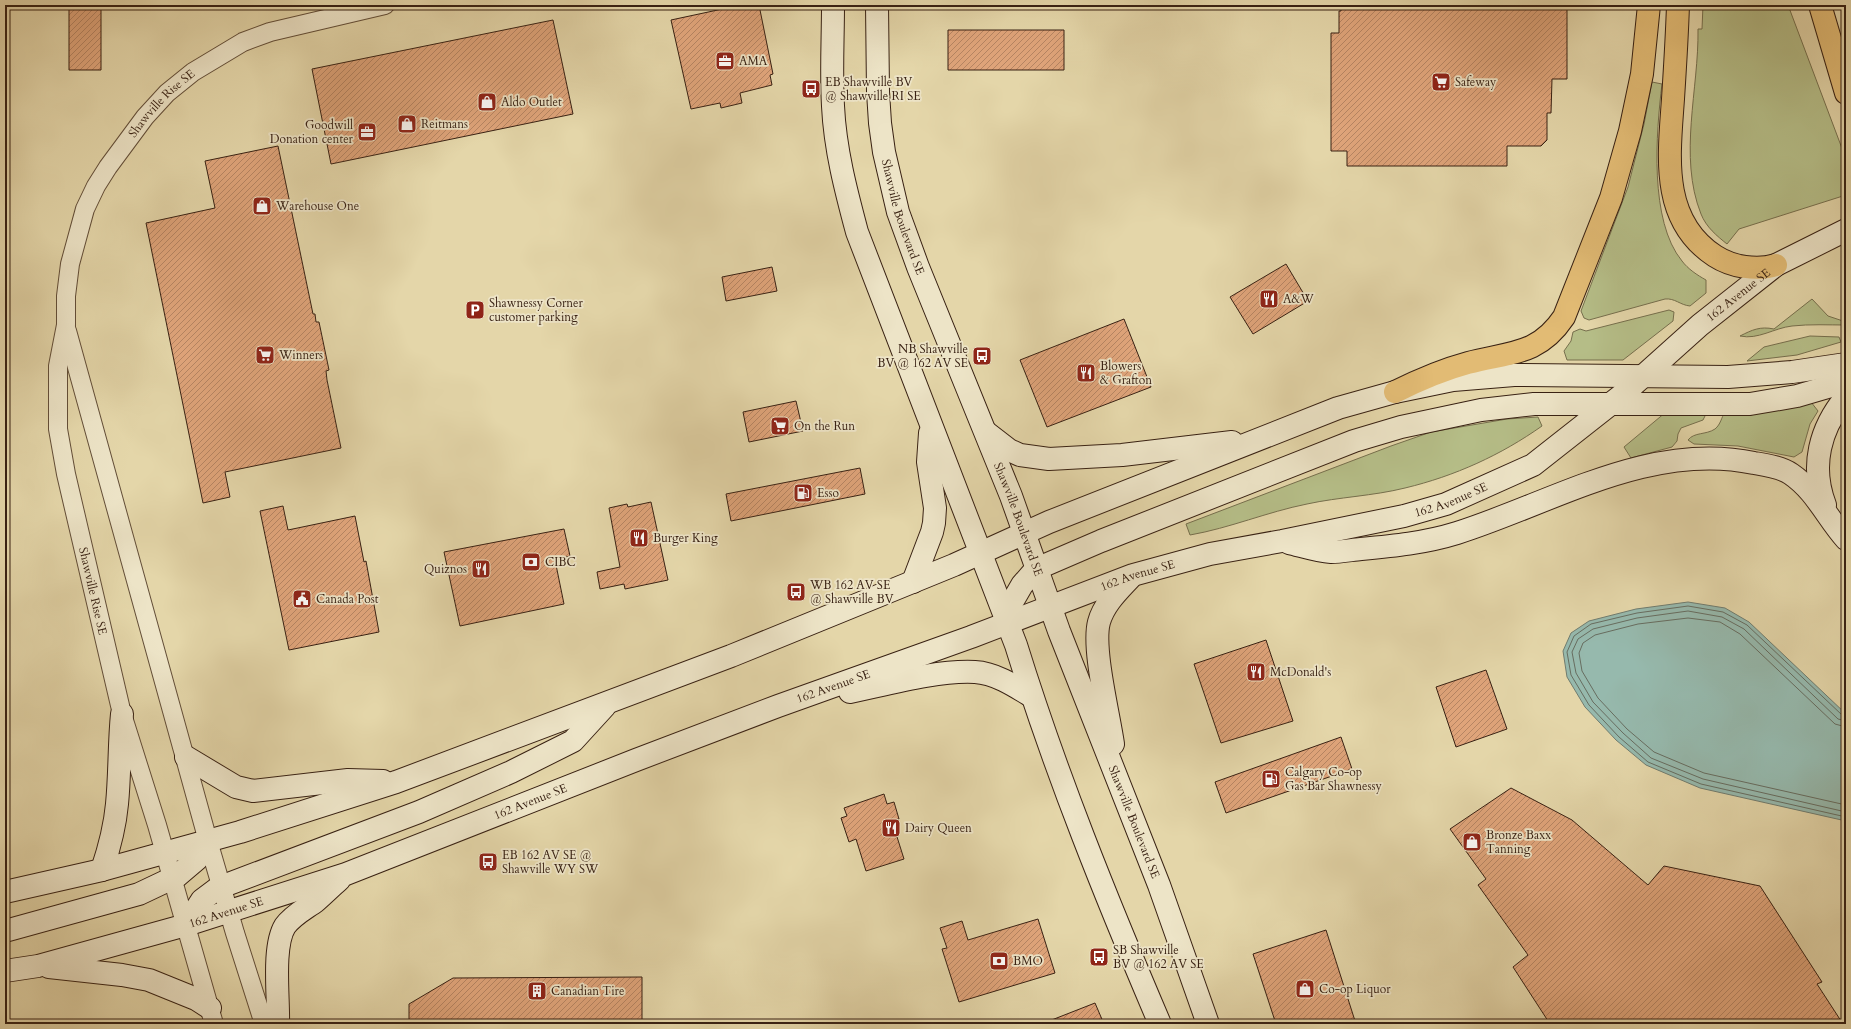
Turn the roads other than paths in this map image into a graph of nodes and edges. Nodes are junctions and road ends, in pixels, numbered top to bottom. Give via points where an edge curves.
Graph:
1 (385, 5) edge
2 (833, 5) edge
3 (877, 5) edge
4 (1649, 5) edge
5 (1678, 5) edge
6 (1820, 5) edge
7 (1831, 5) edge
8 (1846, 44) edge
9 (1846, 93) edge
10 (1846, 230) edge
11 (1776, 265) junction
12 (66, 325) junction
13 (1846, 364) edge
14 (1642, 377) junction
15 (1846, 379) edge
16 (1395, 392) junction
17 (1846, 397) edge
18 (1610, 404) junction
19 (930, 425) junction
20 (986, 433) junction
21 (1263, 438) junction
22 (1828, 514) junction
23 (1024, 535) junction
24 (1846, 539) edge
25 (1282, 541) junction
26 (980, 554) junction
27 (1036, 569) junction
28 (1133, 575) junction
29 (913, 582) junction
30 (1050, 606) junction
31 (1006, 622) junction
32 (1031, 696) junction
33 (607, 704) junction
34 (778, 706) junction
35 (122, 714) junction
36 (186, 757) junction
37 (396, 782) junction
38 (1120, 784) junction
39 (208, 841) junction
40 (165, 853) junction
41 (102, 870) junction
42 (346, 874) junction
43 (172, 878) junction
44 (222, 887) junction
45 (5, 892) edge
46 (229, 912) junction
47 (186, 925) junction
48 (5, 931) edge
49 (38, 966) junction
50 (5, 971) edge
51 (212, 1016) edge
52 (264, 1024) edge
53 (278, 1024) edge
54 (1160, 1024) edge
55 (1208, 1024) edge

1 - 12 street, Shawville Rise SE via 270,32 243,42 192,72 167,94 123,143 85,209 70,264
2 - 19 main road via 833,107 844,185 858,232
3 - 20 main road, Shawville Boulevard SE via 878,92 890,182 918,267
4 - 16 highway via 1642,74 1628,139 1608,205 1560,322 1539,343 1521,352 1426,376
5 - 11 highway via 1670,135 1670,175 1676,206 1692,237 1722,261 1764,269
6 - 9 highway
7 - 8 highway
10 - 11 main road, 162 Avenue SE
11 - 14 main road, 162 Avenue SE via 1700,325
12 - 35 street, Shawville Rise SE via 58,366 58,429 71,497
12 - 36 street, Shawville Rise SE
13 - 14 main road via 1770,375
14 - 16 main road via 1514,375 1453,380
14 - 18 main road, 162 Avenue SE
15 - 18 main road via 1838,384 1797,396 1750,404
16 - 21 main road via 1338,408
17 - 22 main road via 1826,427 1819,448 1817,469 1820,492
18 - 25 main road, 162 Avenue SE via 1534,465 1446,504 1404,516
18 - 27 main road via 1534,404 1482,410 1401,427 1347,444
19 - 26 main road
19 - 29 main road via 928,462 935,508 934,523
20 - 21 main road via 1020,455 1049,459 1122,455
20 - 23 main road, Shawville Boulevard SE
21 - 23 main road via 1049,522
22 - 24 main road
22 - 25 main road via 1808,488 1790,474 1734,458 1683,458 1584,485 1494,520 1426,541 1330,552
23 - 26 main road
23 - 27 main road, Shawville Boulevard SE
25 - 28 main road, 162 Avenue SE via 1210,554
26 - 29 main road
26 - 31 main road
27 - 30 main road, Shawville Boulevard SE
27 - 31 main road via 1022,585 1011,604
28 - 30 main road, 162 Avenue SE
28 - 38 main road via 1111,597 1099,622 1098,638
29 - 33 main road
30 - 31 main road, 162 Avenue SE
30 - 38 main road, Shawville Boulevard SE
31 - 32 main road via 1016,645
31 - 34 main road, 162 Avenue SE
32 - 34 main road via 1006,681 976,672 909,680
32 - 54 main road via 1099,877
33 - 37 main road
33 - 44 main road via 574,741 511,772 419,812
34 - 42 main road, 162 Avenue SE
35 - 40 street, Shawville Rise SE
35 - 41 main road via 118,746 117,804 109,850
36 - 37 main road via 236,787 253,791 348,780
36 - 39 street, Shawville Rise SE
37 - 39 main road
38 - 55 main road, Shawville Boulevard SE
39 - 40 main road
39 - 43 main road via 197,859
39 - 44 street, Shawville Rise SE
40 - 41 main road
40 - 43 street, Shawville Rise SE
41 - 45 main road
42 - 46 main road, 162 Avenue SE
42 - 53 main road via 296,914 285,927 280,940 278,958
43 - 47 street, Shawville Rise SE
43 - 48 main road via 139,894
44 - 46 street, Shawville Rise SE
44 - 47 main road via 202,900
46 - 47 main road, 162 Avenue SE
46 - 52 street, Shawville Rise SE
47 - 49 main road, 162 Avenue SE
47 - 51 street, Shawville Rise SE
49 - 50 main road, 162 Avenue SE
49 - 51 main road via 149,980 196,999

